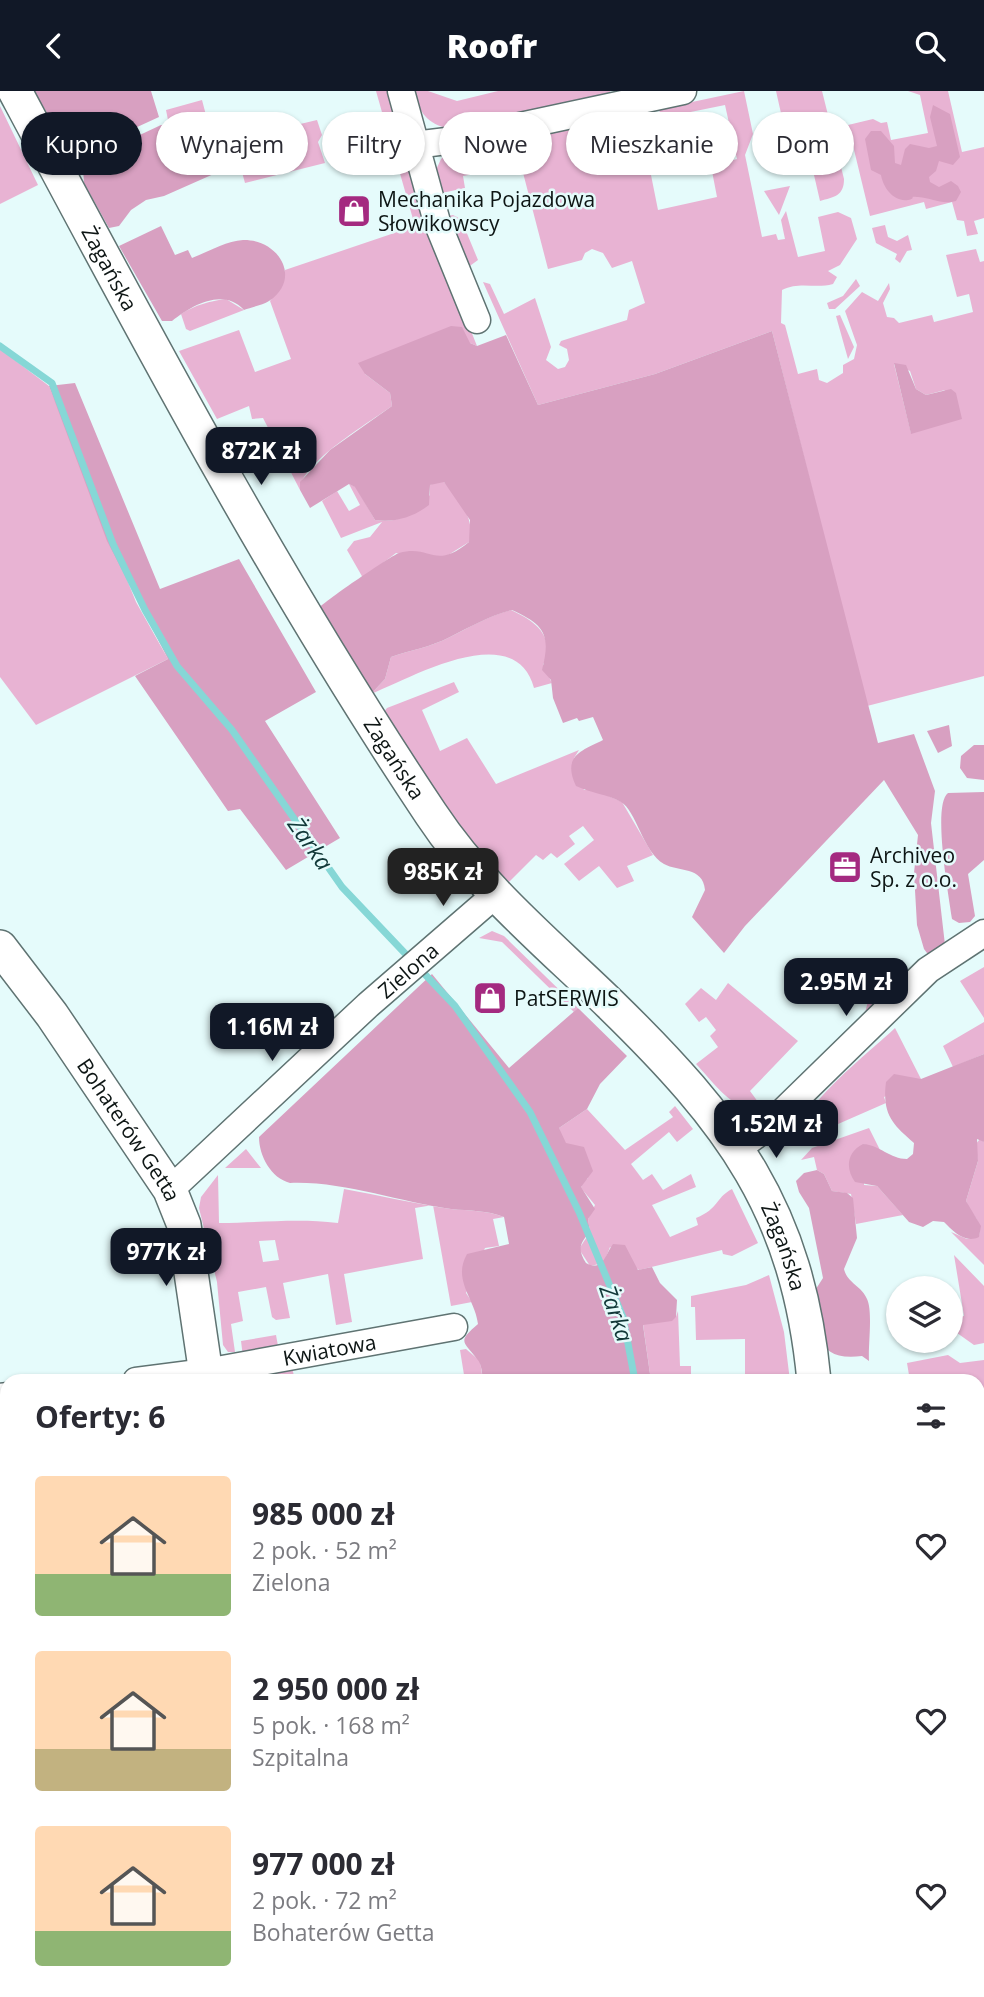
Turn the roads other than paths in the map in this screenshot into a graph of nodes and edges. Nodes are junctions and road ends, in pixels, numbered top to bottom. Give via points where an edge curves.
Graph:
1 (15, 91) edge
2 (401, 91) edge
3 (682, 91) edge
4 (406, 112) edge
5 (425, 144) edge
6 (423, 175) edge
7 (477, 320) dead end
8 (495, 895) junction
9 (984, 933) edge
10 (0, 947) edge
11 (737, 1149) junction
12 (170, 1191) junction
13 (454, 1327) dead end
14 (206, 1374) edge
15 (216, 1374) edge
16 (813, 1374) edge

1 - 8 street, Żagańska via 179,399 305,618 434,818
2 - 4 street
3 - 5 street
6 - 7 street
8 - 11 street, Żagańska via 700,1096
8 - 12 street, Zielona via 414,964
9 - 11 street via 928,970 766,1128
10 - 12 street, Bohaterów Getta
11 - 16 street, Żagańska via 764,1193 788,1248 808,1324
12 - 14 street, Bohaterów Getta via 184,1225
13 - 15 street, Kwiatowa

